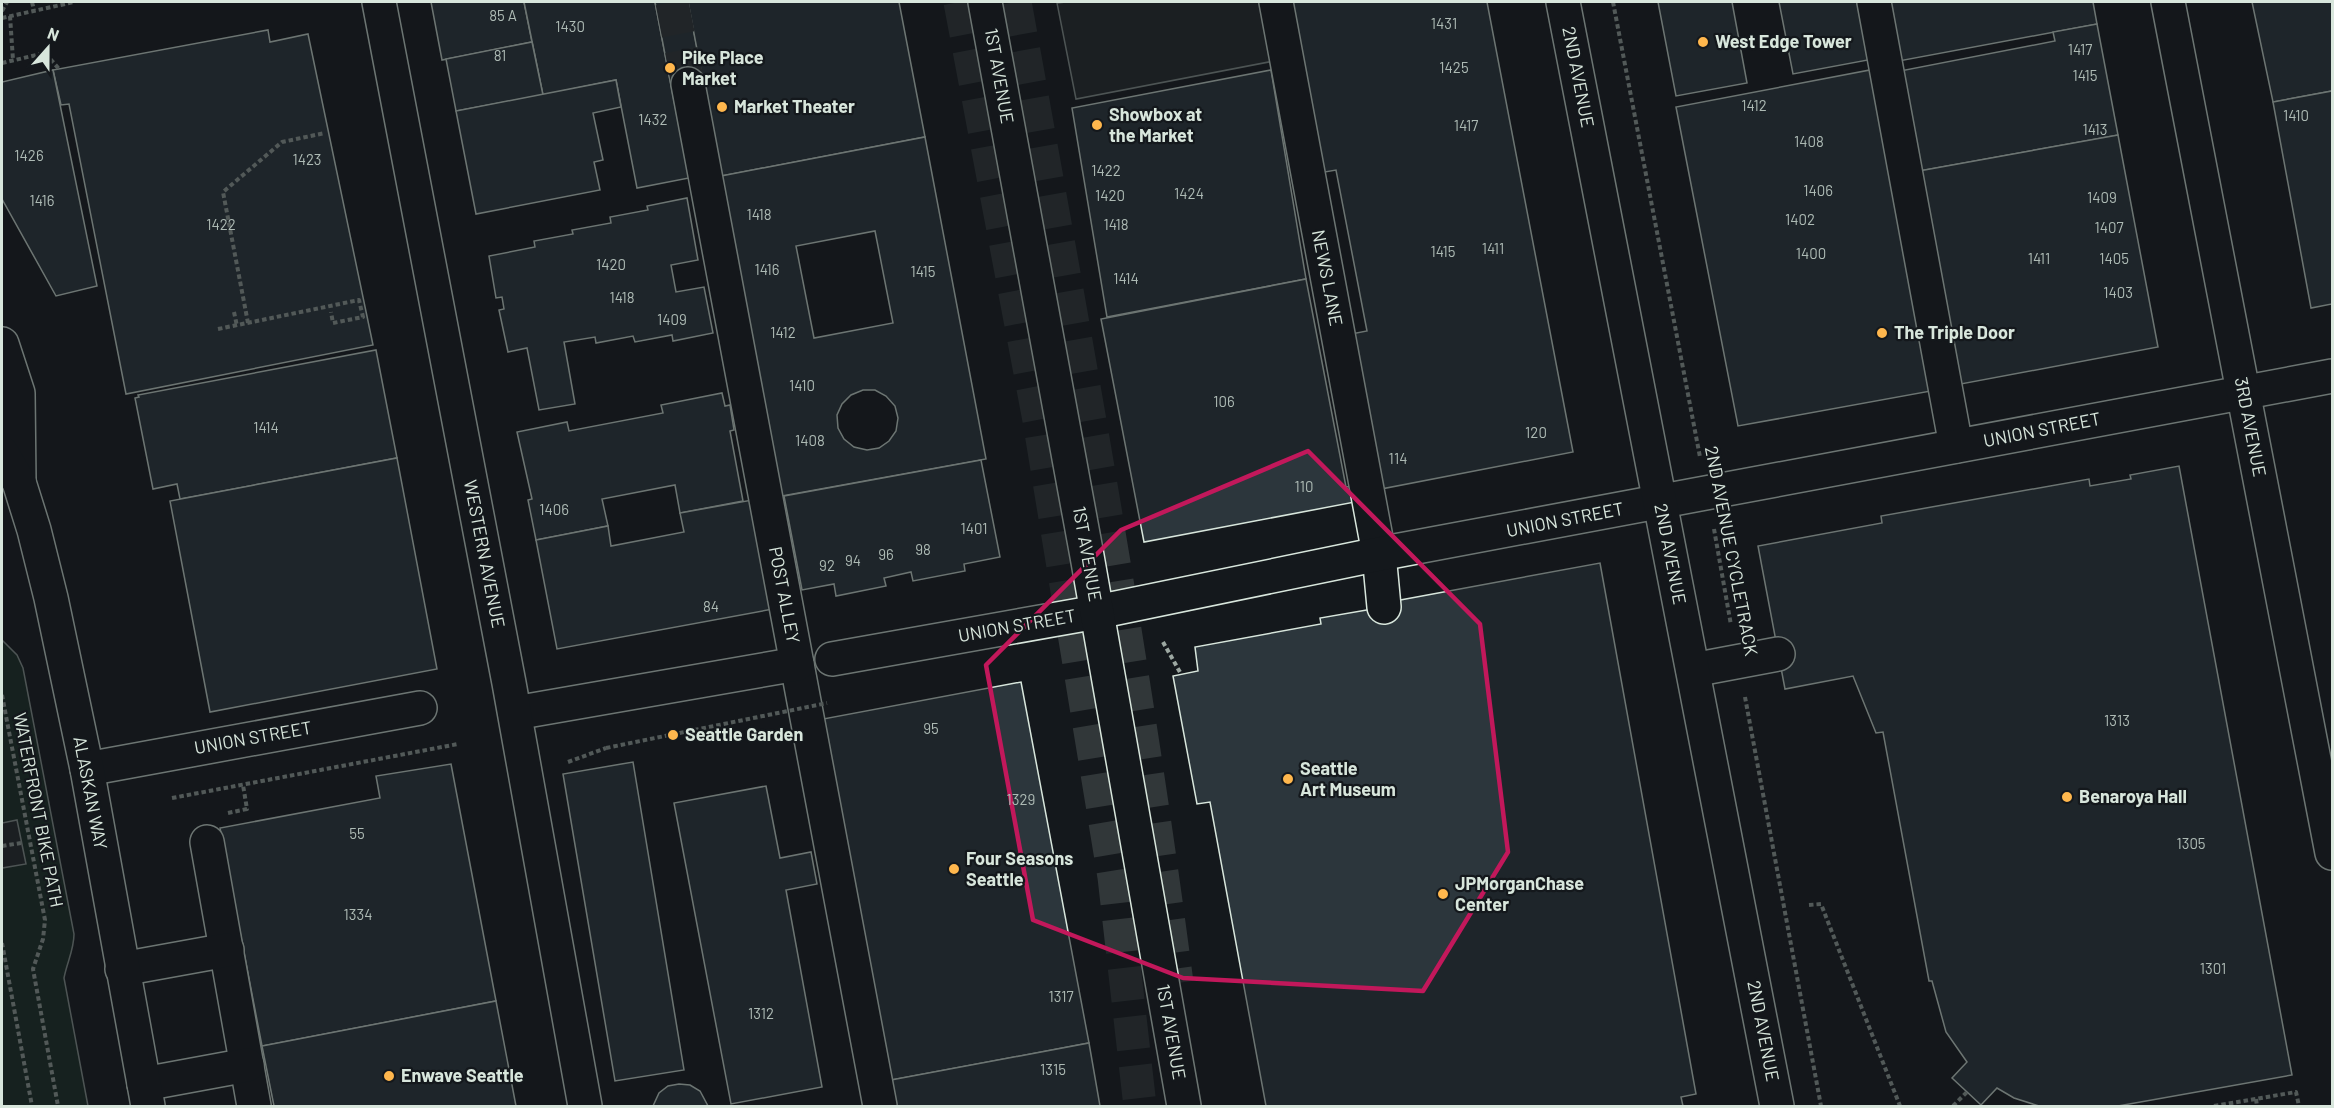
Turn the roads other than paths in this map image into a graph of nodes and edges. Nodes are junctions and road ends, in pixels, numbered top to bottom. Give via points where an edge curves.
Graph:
1 (379, 2) edge
2 (985, 2) edge
3 (1563, 2) edge
4 (1874, 2) edge
5 (2168, 2) edge
6 (1276, 4) edge
7 (688, 84) tunnel mouth
8 (2, 344) edge
9 (2332, 375) edge
10 (2243, 392) junction
11 (1956, 446) junction
12 (2, 453) edge
13 (20, 482) junction
14 (1660, 502) junction
15 (1379, 554) junction
16 (1384, 607) dead end
17 (1097, 612) junction
18 (1778, 654) dead end
19 (832, 659) dead end
20 (797, 664) junction
21 (1693, 670) junction
22 (420, 708) dead end
23 (515, 713) junction
24 (87, 769) junction
25 (207, 842) dead end
26 (2332, 852) edge
27 (226, 950) junction
28 (122, 969) junction
29 (247, 1065) junction
30 (146, 1095) edge
31 (254, 1107) edge
32 (585, 1107) edge
33 (880, 1107) edge
34 (1184, 1107) edge
35 (1777, 1107) edge

1 - 23 main road, WESTERN AVENUE
2 - 17 main road, 1ST AVENUE
3 - 14 main road, 2ND AVENUE
4 - 11 main road
5 - 10 main road, 3RD AVENUE
6 - 15 main road, NEWS LANE
7 - 20 main road, POST ALLEY
8 - 13 main road, ALASKAN WAY via 18,393
9 - 10 main road, UNION STREET
10 - 11 main road, UNION STREET
10 - 26 main road, 3RD AVENUE
11 - 14 main road, UNION STREET
12 - 13 main road, ALASKAN WAY
13 - 24 main road, ALASKAN WAY via 51,598
14 - 15 main road, UNION STREET
14 - 21 main road, 2ND AVENUE
15 - 16 main road, NEWS LANE
15 - 17 main road, UNION STREET
17 - 19 main road, UNION STREET
17 - 34 main road, 1ST AVENUE
18 - 21 main road
20 - 23 main road
20 - 33 main road, POST ALLEY
21 - 35 main road, 2ND AVENUE
22 - 24 main road, UNION STREET
23 - 32 main road, WESTERN AVENUE
24 - 28 main road, ALASKAN WAY
25 - 27 main road
27 - 28 main road
27 - 29 main road
28 - 30 main road, ALASKAN WAY
29 - 30 main road
29 - 31 main road

